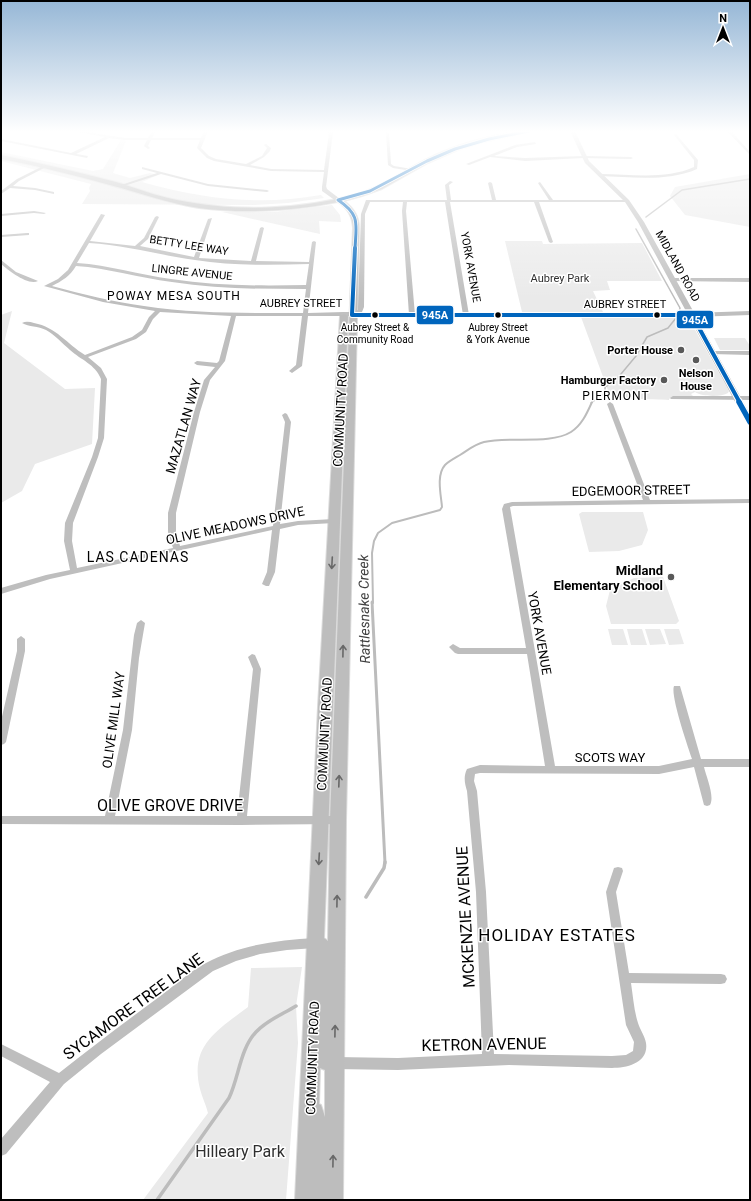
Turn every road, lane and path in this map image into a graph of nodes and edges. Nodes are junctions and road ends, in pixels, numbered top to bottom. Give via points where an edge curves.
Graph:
1 (8, 187) joint
2 (126, 187) edge
3 (228, 187) edge
4 (324, 187) edge
5 (378, 187) edge
6 (447, 187) edge
7 (491, 187) edge
8 (543, 187) edge
9 (613, 187) edge
10 (266, 191) dead end
11 (1, 193) edge
12 (53, 193) dead end
13 (338, 200) junction
14 (405, 201) junction
15 (448, 201) junction
16 (494, 201) junction
17 (536, 201) junction
18 (552, 201) junction
19 (627, 201) junction
20 (44, 213) dead end
21 (1, 215) edge
22 (103, 215) dead end
23 (156, 217) dead end
24 (210, 219) dead end
25 (262, 228) dead end
26 (27, 234) dead end
27 (1, 236) edge
28 (87, 242) junction
29 (314, 242) dead end
30 (551, 242) dead end
31 (136, 246) junction
32 (196, 259) junction
33 (1, 261) edge
34 (253, 263) junction
35 (312, 263) junction
36 (74, 264) junction
37 (673, 280) junction
38 (750, 280) edge
39 (35, 281) dead end
40 (309, 287) junction
41 (159, 310) junction
42 (750, 313) edge
43 (234, 314) junction
44 (306, 314) junction
45 (348, 314) junction
46 (412, 315) junction
47 (466, 315) junction
48 (692, 315) junction
49 (25, 323) dead end
50 (714, 354) junction
51 (750, 354) edge
52 (84, 357) junction
53 (197, 363) dead end
54 (217, 366) junction
55 (292, 371) dead end
56 (673, 398) dead end
57 (737, 398) junction
58 (750, 398) edge
59 (610, 404) dead end
60 (285, 416) dead end
61 (750, 422) edge
62 (348, 477) junction
63 (647, 501) junction
64 (750, 501) edge
65 (512, 504) joint
66 (334, 520) junction
67 (278, 527) junction
68 (177, 549) junction
69 (346, 558) junction
70 (74, 572) junction
71 (266, 584) dead end
72 (1, 591) edge
73 (141, 623) dead end
74 (21, 639) dead end
75 (452, 647) dead end
76 (530, 651) junction
77 (252, 657) dead end
78 (677, 688) dead end
79 (1, 742) edge
80 (698, 763) junction
81 (750, 763) edge
82 (551, 770) junction
83 (470, 772) joint
84 (707, 802) dead end
85 (1, 820) edge
86 (109, 820) junction
87 (320, 820) junction
88 (338, 820) junction
89 (241, 821) junction
90 (618, 871) dead end
91 (315, 943) junction
92 (625, 978) junction
93 (721, 979) dead end
94 (314, 988) junction
95 (335, 1012) junction
96 (1, 1050) edge
97 (488, 1060) junction
98 (335, 1063) junction
99 (60, 1080) junction
100 (310, 1105) junction
101 (1, 1149) edge
102 (305, 1200) edge
103 (317, 1200) edge
104 (333, 1200) edge

1 - 11 street
1 - 12 street
2 - 13 main road via 176,202 221,208 276,208
3 - 10 street
4 - 13 main road via 324,190
5 - 13 main road
6 - 15 street, YORK AVENUE
7 - 16 street
8 - 18 street
9 - 19 main road, MIDLAND ROAD
13 - 45 main road, COMMUNITY ROAD via 349,228
14 - 15 street
14 - 45 street via 368,201 364,214 361,307 360,311
14 - 46 street
15 - 16 street
15 - 47 street, YORK AVENUE
16 - 17 street
17 - 18 street
17 - 30 street
18 - 19 street
19 - 37 main road, MIDLAND ROAD
20 - 21 street
22 - 28 street
23 - 31 street via 146,239
24 - 32 street
25 - 34 street
26 - 27 street
28 - 31 street, BETTY LEE WAY
28 - 36 street
29 - 35 street
31 - 32 street, BETTY LEE WAY
32 - 34 street, BETTY LEE WAY
33 - 39 street via 14,273
34 - 35 street, BETTY LEE WAY
35 - 40 street
36 - 40 street, LINGRE AVENUE via 210,285
36 - 41 street, AUBREY STREET via 60,280 47,286 101,300
37 - 38 street
37 - 48 main road, MIDLAND ROAD
40 - 44 street
41 - 43 street, AUBREY STREET
41 - 52 street via 144,331 134,338
42 - 48 street, AUBREY STREET
43 - 44 street, AUBREY STREET
43 - 54 street, MAZATLAN WAY via 225,352
44 - 45 street, AUBREY STREET
44 - 55 street via 299,366
45 - 46 main road, AUBREY STREET
45 - 62 main road, COMMUNITY ROAD
45 - 66 main road, COMMUNITY ROAD
46 - 47 main road, AUBREY STREET
47 - 48 main road, AUBREY STREET
48 - 50 main road, MIDLAND ROAD
49 - 52 street via 50,330
50 - 51 street
50 - 57 main road, MIDLAND ROAD
52 - 70 street via 101,371 104,379 101,438 69,523 68,541
53 - 54 street
54 - 68 street, MAZATLAN WAY via 207,380 201,399 172,513 172,532
56 - 57 street
57 - 58 street
57 - 61 main road, MIDLAND ROAD
59 - 63 street
60 - 67 street via 288,422
62 - 66 main road via 341,487 340,517
62 - 69 main road, COMMUNITY ROAD
63 - 64 street, EDGEMOOR STREET
63 - 65 street, EDGEMOOR STREET
65 - 76 street, YORK AVENUE via 506,509
66 - 67 street, OLIVE MEADOWS DRIVE
66 - 69 main road via 341,523 340,550
66 -> 87 main road, COMMUNITY ROAD
67 - 68 street, OLIVE MEADOWS DRIVE
67 - 71 street via 271,572
68 - 70 street, OLIVE MEADOWS DRIVE
88 -> 69 main road, COMMUNITY ROAD
70 - 72 street, OLIVE MEADOWS DRIVE
73 - 86 street, OLIVE MILL WAY via 134,654 129,718
74 - 79 street via 21,651
75 - 76 street via 458,651
76 - 82 street, YORK AVENUE
77 - 89 street via 257,669
78 - 80 street
80 - 81 street, SCOTS WAY
80 - 82 street, SCOTS WAY via 659,770
80 - 84 street
82 - 83 street, SCOTS WAY via 480,769
83 - 97 street, MCKENZIE AVENUE via 481,892
85 - 86 street, OLIVE GROVE DRIVE
86 - 89 street, OLIVE GROVE DRIVE
87 - 88 street, OLIVE GROVE DRIVE
87 - 89 street, OLIVE GROVE DRIVE
87 -> 91 main road, COMMUNITY ROAD
95 -> 88 main road, COMMUNITY ROAD
90 - 92 street via 612,892
91 - 94 main road, COMMUNITY ROAD
91 - 95 main road via 322,945 326,953 326,998
91 - 99 street, SYCAMORE TREE LANE via 248,951 209,967
92 - 93 street
92 - 97 street, KETRON AVENUE via 632,1025 640,1042 639,1052 633,1058 622,1063
94 - 98 main road via 322,1009 323,1056 326,1061
94 - 100 main road, COMMUNITY ROAD
98 -> 95 main road, COMMUNITY ROAD
96 - 99 street
97 - 98 street, KETRON AVENUE via 398,1064
104 -> 98 main road, COMMUNITY ROAD
99 - 101 street, SYCAMORE TREE LANE
100 - 102 main road, COMMUNITY ROAD
100 - 103 main road via 315,1114 320,1137

